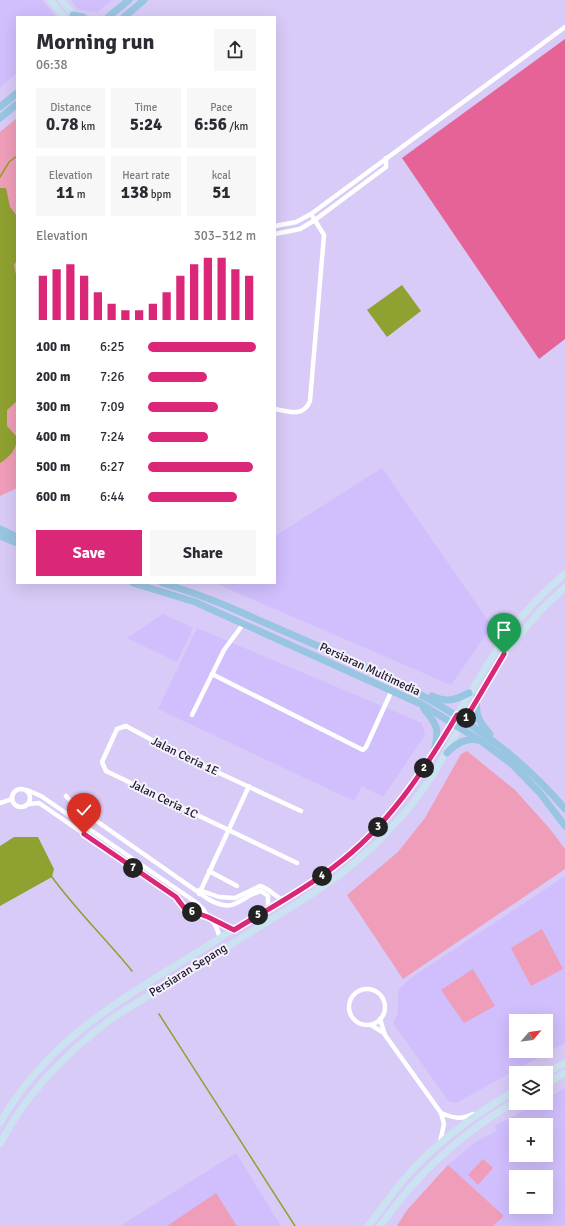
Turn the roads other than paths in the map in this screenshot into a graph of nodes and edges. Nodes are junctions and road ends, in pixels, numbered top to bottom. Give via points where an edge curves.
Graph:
1 (50, 0) edge
2 (61, 0) edge
3 (129, 0) edge
4 (144, 0) edge
5 (63, 16) edge
6 (74, 16) edge
7 (109, 16) edge
8 (125, 16) edge
9 (565, 27) edge
10 (16, 94) edge
11 (16, 105) edge
12 (0, 107) edge
13 (0, 118) edge
14 (386, 158) junction
15 (311, 214) junction
16 (315, 220) junction
17 (276, 226) edge
18 (276, 234) edge
19 (276, 409) edge
20 (0, 529) edge
21 (0, 536) edge
22 (16, 537) edge
23 (16, 544) edge
24 (565, 574) edge
25 (136, 584) edge
26 (166, 584) edge
27 (565, 587) edge
28 (244, 623) junction
29 (212, 674) junction
30 (411, 688) junction
31 (392, 690) junction
32 (469, 692) junction
33 (477, 697) junction
34 (421, 704) junction
35 (192, 715) dead end
36 (457, 715) junction
37 (465, 720) junction
38 (452, 722) junction
39 (121, 727) joint
40 (461, 728) junction
41 (481, 741) junction
42 (501, 745) junction
43 (434, 752) junction
44 (447, 753) junction
45 (248, 786) junction
46 (27, 790) junction
47 (66, 796) dead end
48 (12, 799) junction
49 (0, 803) edge
50 (29, 804) junction
51 (565, 809) edge
52 (301, 811) dead end
53 (565, 826) edge
54 (227, 830) junction
55 (297, 863) dead end
56 (208, 871) junction
57 (237, 886) dead end
58 (200, 892) junction
59 (283, 900) junction
60 (268, 908) junction
61 (208, 917) junction
62 (234, 930) junction
63 (220, 939) junction
64 (239, 939) junction
65 (167, 971) junction
66 (380, 1019) junction
67 (371, 1025) junction
68 (386, 1035) junction
69 (565, 1063) edge
70 (553, 1069) edge
71 (565, 1073) edge
72 (553, 1080) edge
73 (509, 1094) edge
74 (509, 1105) edge
75 (441, 1112) junction
76 (478, 1112) junction
77 (0, 1123) edge
78 (439, 1143) junction
79 (0, 1144) edge
80 (424, 1157) junction
81 (427, 1169) junction
82 (368, 1226) edge
83 (380, 1226) edge

1 - 5 street
2 - 6 street
3 - 7 main road
4 - 8 main road
9 - 14 street
10 - 12 main road
11 - 13 main road
14 - 15 street
14 - 16 street via 386,167
15 - 16 street
15 - 17 street via 296,222
16 - 18 street via 300,228
16 - 19 street via 324,235 310,401 305,410 298,413
20 - 22 main road
21 - 23 main road
24 - 32 street, Persiaran Sepang via 533,603 510,630
25 - 28 main road, Persiaran Multimedia via 195,602
26 - 30 main road, Persiaran Multimedia via 200,594
27 - 33 street, Persiaran Sepang via 517,637
28 - 29 street via 224,650
28 - 31 main road, Persiaran Multimedia
29 - 31 street via 363,750
29 - 35 street
30 - 32 main road via 443,701 453,700
30 - 36 main road, Persiaran Multimedia
31 - 34 main road, Persiaran Multimedia
32 - 36 street, Persiaran Sepang
33 - 37 street, Persiaran Sepang
33 - 42 main road via 476,716 479,723
34 - 38 main road, Persiaran Multimedia
34 - 43 main road via 436,725
36 - 37 main road, Persiaran Multimedia
36 - 38 street, Persiaran Sepang
37 - 40 street, Persiaran Sepang
37 - 42 main road, Persiaran Multimedia
38 - 40 main road, Persiaran Multimedia
38 - 43 street, Persiaran Sepang
39 - 45 street, Jalan Ceria 1E via 126,726 176,753
39 - 54 street, Jalan Ceria 1C via 117,729 102,762 106,770
40 - 41 main road, Persiaran Multimedia
40 - 44 street, Persiaran Sepang
41 - 44 main road via 462,741
41 - 53 main road, Persiaran Multimedia via 512,765 540,793
42 - 51 main road, Persiaran Multimedia via 532,773
43 - 59 street, Persiaran Sepang via 401,799 368,838 335,866
44 - 64 street, Persiaran Sepang via 410,807 375,845 341,874
45 - 52 street, Jalan Ceria 1E
45 - 54 street
46 - 48 street via 17,790
46 - 50 street via 31,797
46 - 61 street via 41,796 197,903
47 - 58 street via 75,806
48 - 49 street
48 - 50 street via 18,807
50 - 61 street via 39,803 176,897 185,909
54 - 55 street, Jalan Ceria 1C
54 - 56 street
56 - 57 street
56 - 58 street
58 - 59 street via 235,898 260,886 269,889
58 - 60 street via 216,904 230,905 238,904 261,891 268,896
59 - 60 street, Persiaran Sepang
60 - 62 street, Persiaran Sepang
61 - 62 street
61 - 63 street via 218,930
62 - 63 street, Persiaran Sepang
63 - 65 street, Persiaran Sepang
64 - 65 street via 173,976 168,975
64 - 79 street, Persiaran Sepang via 111,1019 83,1040 28,1098
65 - 77 street, Persiaran Sepang via 105,1010 57,1049 20,1092
66 - 67 street
66 - 67 street via 385,1007 379,994 365,990 356,993 349,1006 351,1015 362,1024
66 - 68 street
67 - 68 street
68 - 75 street
69 - 70 street
71 - 72 street
73 - 76 street
74 - 81 street via 476,1126
75 - 76 street via 451,1118
75 - 78 street via 444,1124
76 - 78 street
78 - 80 street
80 - 81 street
80 - 82 street
81 - 83 street

